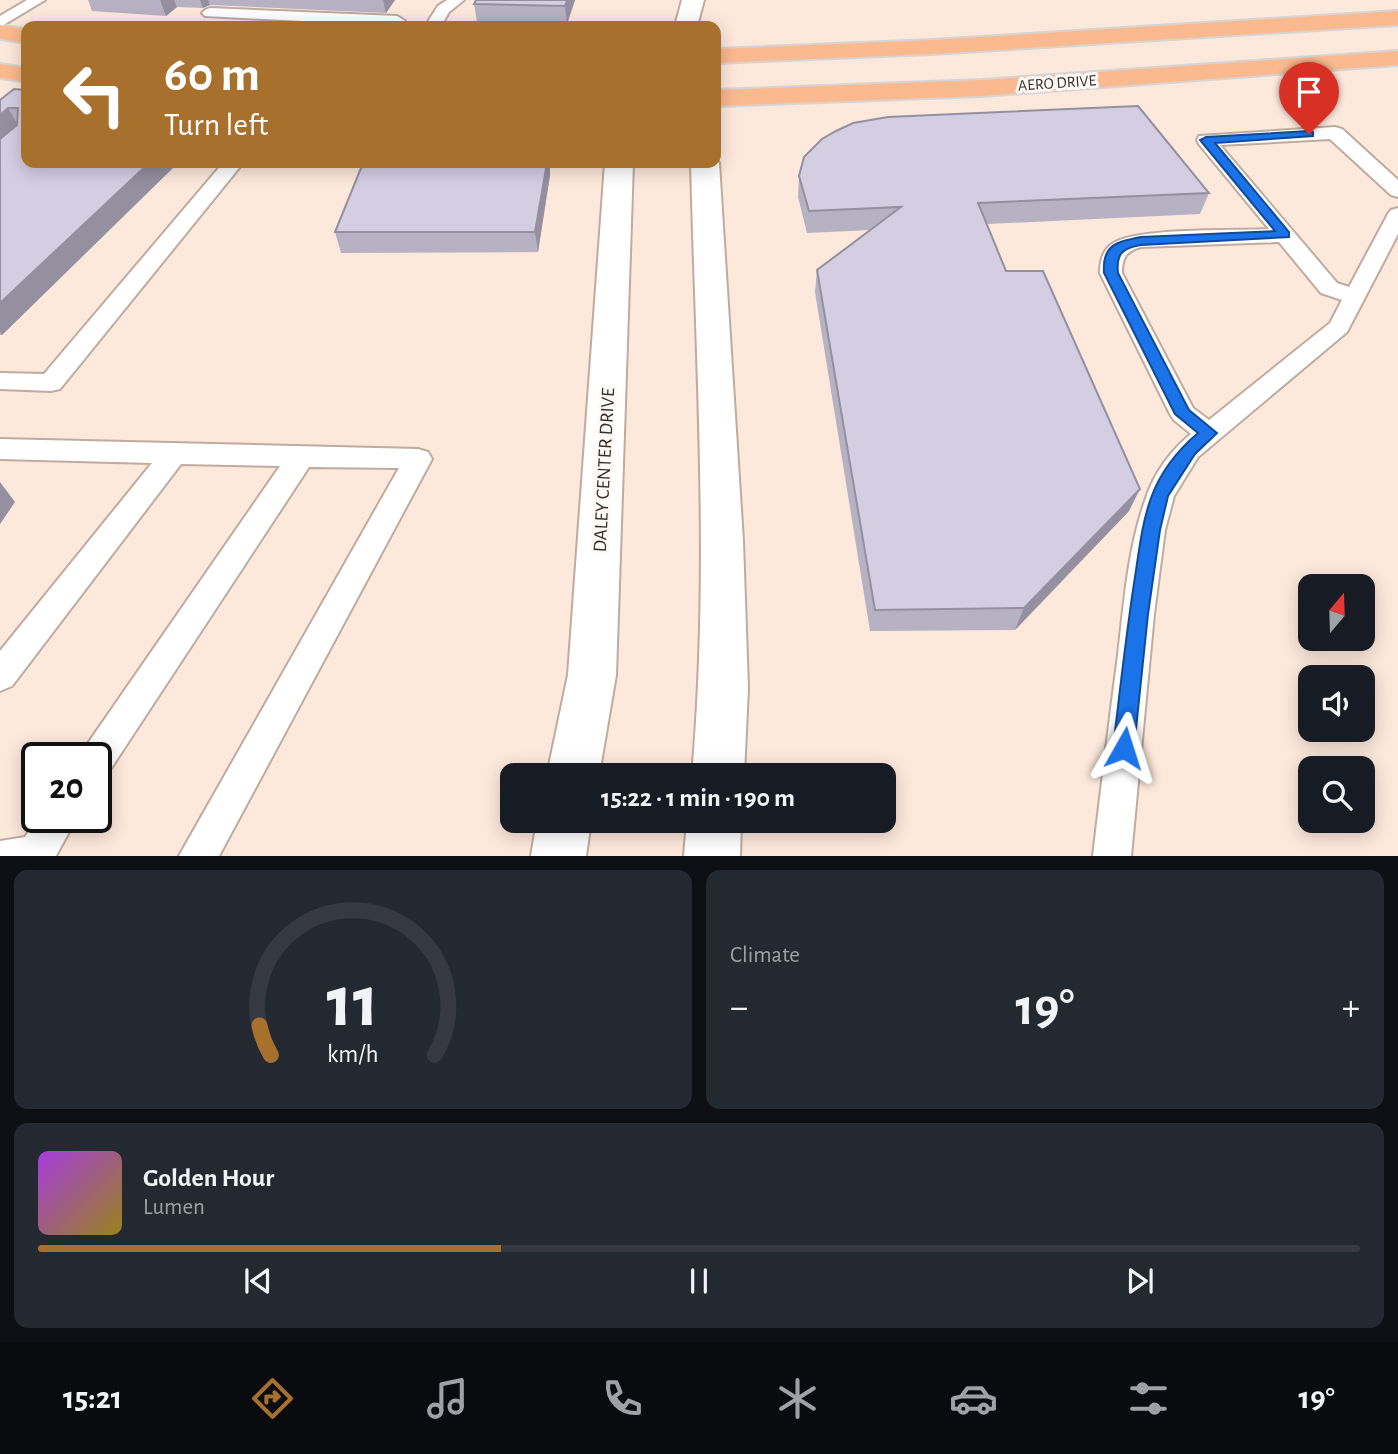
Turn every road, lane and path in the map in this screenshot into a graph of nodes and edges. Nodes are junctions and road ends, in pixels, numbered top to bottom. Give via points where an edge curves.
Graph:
1 (38, 0) edge
2 (224, 0) edge
3 (457, 0) edge
4 (693, 0) edge
5 (210, 13) junction
6 (1398, 18) edge
7 (399, 19) edge
8 (201, 21) edge
9 (436, 21) edge
10 (687, 21) edge
11 (0, 22) edge
12 (0, 32) edge
13 (21, 35) edge
14 (721, 56) edge
15 (1398, 58) edge
16 (0, 71) edge
17 (21, 74) edge
18 (721, 98) edge
19 (229, 168) edge
20 (619, 168) edge
21 (705, 168) edge
22 (1398, 191) edge
23 (1398, 214) edge
24 (1285, 235) junction
25 (1355, 297) junction
26 (0, 381) edge
27 (1209, 433) junction
28 (0, 449) edge
29 (174, 454) junction
30 (301, 457) junction
31 (0, 676) edge
32 (109, 742) edge
33 (575, 763) edge
34 (719, 763) edge
35 (49, 833) edge
36 (562, 833) edge
37 (713, 833) edge
38 (36, 855) edge
39 (8, 856) edge
40 (198, 856) edge
41 (558, 856) edge
42 (712, 856) edge
43 (1112, 856) edge

1 - 11 lane
2 - 5 lane
3 - 9 lane via 443,9
4 - 10 main road
5 - 7 lane
5 - 8 lane
6 - 14 main road
12 - 13 main road
15 - 18 main road, AERO DRIVE via 982,88
16 - 17 main road
19 - 26 lane via 51,383
20 - 33 main road, DALEY CENTER DRIVE via 592,675
21 - 34 main road via 722,541 724,688
22 - 24 lane via 1335,132 1206,140
23 - 25 lane
24 - 25 lane via 1329,288
24 - 27 lane via 1141,241 1124,244 1110,260 1111,273 1183,414
25 - 27 lane via 1339,327
27 - 43 lane via 1170,475 1151,530
28 - 29 lane
29 - 30 lane
29 - 31 lane
30 - 32 lane
30 - 40 lane via 418,459
35 - 38 lane
36 - 41 main road
37 - 42 main road
38 - 39 lane

